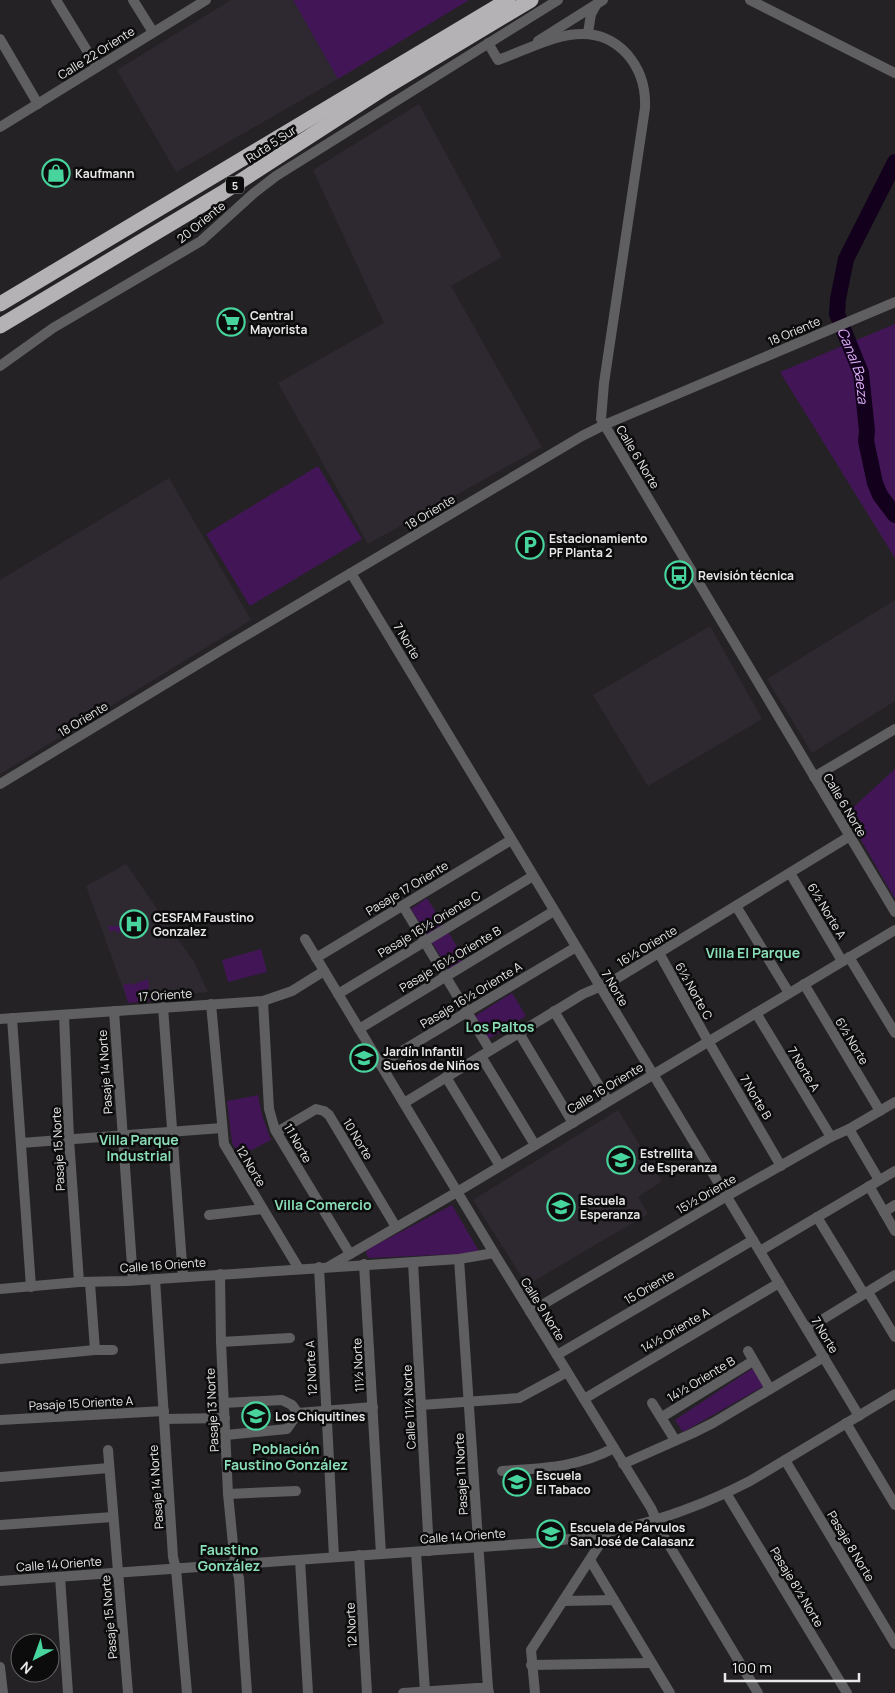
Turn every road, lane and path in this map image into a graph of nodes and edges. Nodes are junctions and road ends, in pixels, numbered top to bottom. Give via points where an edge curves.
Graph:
1 (56, 0) edge
2 (133, 0) edge
3 (206, 0) edge
4 (508, 0) edge
5 (531, 0) edge
6 (558, 0) edge
7 (750, 0) edge
8 (600, 2) edge
9 (152, 32) junction
10 (588, 34) junction
11 (0, 40) edge
12 (488, 43) junction
13 (519, 52) junction
14 (97, 67) junction
15 (895, 73) edge
16 (38, 104) junction
17 (0, 127) edge
18 (895, 302) edge
19 (0, 304) edge
20 (0, 326) edge
21 (0, 366) edge
22 (604, 425) junction
23 (351, 573) junction
24 (895, 729) edge
25 (814, 776) junction
26 (0, 784) edge
27 (850, 836) junction
28 (511, 840) junction
29 (790, 873) junction
30 (533, 876) junction
31 (403, 906) junction
32 (736, 906) junction
33 (554, 911) junction
34 (895, 912) edge
35 (895, 930) edge
36 (305, 939) dead end
37 (424, 942) junction
38 (576, 947) junction
39 (659, 953) junction
40 (316, 958) junction
41 (846, 959) junction
42 (324, 971) junction
43 (446, 976) junction
44 (804, 984) junction
45 (600, 987) junction
46 (789, 993) junction
47 (338, 994) junction
48 (263, 1001) junction
49 (211, 1004) junction
50 (163, 1007) junction
51 (114, 1011) junction
52 (554, 1011) junction
53 (467, 1012) junction
54 (756, 1013) junction
55 (64, 1014) junction
56 (12, 1018) junction
57 (0, 1019) edge
58 (359, 1029) junction
59 (519, 1033) junction
60 (895, 1033) edge
61 (708, 1041) junction
62 (485, 1053) junction
63 (380, 1064) junction
64 (654, 1074) junction
65 (446, 1077) junction
66 (608, 1101) junction
67 (895, 1102) edge
68 (404, 1103) junction
69 (880, 1111) junction
70 (573, 1122) junction
71 (222, 1128) junction
72 (849, 1129) junction
73 (172, 1132) junction
74 (277, 1132) junction
75 (122, 1135) junction
76 (831, 1138) junction
77 (69, 1139) junction
78 (21, 1143) junction
79 (535, 1145) junction
80 (500, 1166) junction
81 (782, 1166) junction
82 (895, 1170) edge
83 (879, 1180) junction
84 (869, 1186) junction
85 (457, 1192) junction
86 (727, 1196) junction
87 (895, 1205) edge
88 (262, 1209) junction
89 (884, 1212) junction
90 (209, 1215) dead end
91 (817, 1217) junction
92 (396, 1228) junction
93 (895, 1231) edge
94 (753, 1240) junction
95 (760, 1251) junction
96 (494, 1253) junction
97 (350, 1254) junction
98 (459, 1259) junction
99 (413, 1262) junction
100 (364, 1264) junction
101 (323, 1267) junction
102 (298, 1269) junction
103 (220, 1274) junction
104 (895, 1275) edge
105 (183, 1277) junction
106 (155, 1278) junction
107 (133, 1280) junction
108 (84, 1282) junction
109 (780, 1283) junction
110 (31, 1287) junction
111 (0, 1289) edge
112 (866, 1293) junction
113 (530, 1312) junction
114 (807, 1329) junction
115 (895, 1337) edge
116 (290, 1338) dead end
117 (220, 1342) junction
118 (94, 1350) junction
119 (113, 1350) dead end
120 (748, 1351) dead end
121 (557, 1355) junction
122 (824, 1357) junction
123 (0, 1359) edge
124 (753, 1361) junction
125 (567, 1372) junction
126 (770, 1389) junction
127 (895, 1394) edge
128 (584, 1398) junction
129 (469, 1402) junction
130 (224, 1403) junction
131 (652, 1403) dead end
132 (421, 1405) junction
133 (373, 1407) junction
134 (326, 1410) junction
135 (298, 1413) junction
136 (164, 1415) junction
137 (859, 1416) junction
138 (662, 1417) junction
139 (225, 1418) junction
140 (0, 1420) edge
141 (846, 1423) junction
142 (226, 1435) junction
143 (675, 1440) junction
144 (614, 1448) junction
145 (108, 1450) dead end
146 (785, 1460) junction
147 (623, 1464) junction
148 (109, 1468) junction
149 (502, 1471) dead end
150 (0, 1477) edge
151 (296, 1491) dead end
152 (726, 1493) junction
153 (228, 1494) junction
154 (895, 1505) edge
155 (113, 1517) junction
156 (656, 1520) junction
157 (0, 1525) edge
158 (607, 1533) junction
159 (478, 1547) junction
160 (429, 1551) junction
161 (416, 1552) junction
162 (381, 1554) junction
163 (360, 1555) junction
164 (334, 1557) junction
165 (300, 1560) junction
166 (590, 1560) junction
167 (235, 1564) junction
168 (176, 1569) junction
169 (118, 1573) junction
170 (60, 1577) junction
171 (0, 1581) edge
172 (614, 1600) junction
173 (562, 1601) junction
174 (895, 1644) edge
175 (652, 1662) junction
176 (532, 1665) junction
177 (0, 1667) edge
178 (488, 1691) edge
179 (424, 1692) junction
180 (3, 1693) edge
181 (68, 1693) edge
182 (128, 1693) edge
183 (187, 1693) edge
184 (247, 1693) edge
185 (308, 1693) edge
186 (367, 1693) edge
187 (403, 1693) edge
188 (535, 1693) edge
189 (670, 1693) edge
190 (758, 1693) edge
191 (847, 1693) edge

1 - 14 street
2 - 9 street
3 - 9 street, Calle 22 Oriente
4 - 19 highway, Ruta 5 Sur / 5
5 - 20 highway, Ruta 5 Sur / 5 via 386,87 222,193
6 - 12 street, 20 Oriente
7 - 15 street
8 - 10 street via 591,14
8 - 13 street
9 - 14 street, Calle 22 Oriente
10 - 13 street, Calle 6 Norte via 572,34
10 - 22 street, Calle 6 Norte via 603,37 622,49 638,70 645,95 604,383 601,419
11 - 16 street
12 - 13 street, Calle 6 Norte via 498,60
12 - 21 street, 20 Oriente via 276,176 188,250 53,328
14 - 16 street, Calle 22 Oriente
16 - 17 street, Calle 22 Oriente
18 - 22 street, 18 Oriente
22 - 23 street, 18 Oriente
22 - 25 street, Calle 6 Norte
23 - 26 street, 18 Oriente
23 - 28 street, 7 Norte
24 - 25 street
25 - 27 street, Calle 6 Norte
27 - 29 street, 16½ Oriente
27 - 34 street, Calle 6 Norte
28 - 30 street, 7 Norte
28 - 31 street, Pasaje 17 Oriente
29 - 32 street, 16½ Oriente
29 - 41 street, 6½ Norte A
30 - 33 street, 7 Norte
30 - 37 street, Pasaje 16½ Oriente C
31 - 37 street
31 - 40 street, Pasaje 17 Oriente
32 - 39 street, 16½ Oriente
32 - 46 street
33 - 38 street, 7 Norte
33 - 43 street, Pasaje 16½ Oriente B
35 - 41 street, Calle 16 Oriente
36 - 40 street, Calle 9 Norte
37 - 43 street
37 - 47 street, Pasaje 16½ Oriente C
38 - 45 street, 7 Norte
38 - 53 street, Pasaje 16½ Oriente A
39 - 45 street, 16½ Oriente
39 - 61 street, 6½ Norte C
40 - 42 street, Calle 9 Norte
41 - 44 street, Calle 16 Oriente
41 - 60 street, 6½ Norte A
42 - 47 street, Calle 9 Norte
42 - 48 street, 17 Oriente via 292,991
43 - 53 street
43 - 58 street, Pasaje 16½ Oriente B
44 - 46 street, Calle 16 Oriente
44 - 69 street, 6½ Norte
45 - 52 street, 16½ Oriente
45 - 64 street, 7 Norte
46 - 54 street, Calle 16 Oriente
47 - 58 street, Calle 9 Norte
48 - 49 street, 17 Oriente
48 - 74 street, 11 Norte via 269,1109
49 - 50 street, 17 Oriente
49 - 71 street, 12 Norte
50 - 51 street, 17 Oriente
50 - 73 street
51 - 55 street, 17 Oriente
51 - 75 street, Pasaje 14 Norte
52 - 59 street, 16½ Oriente
52 - 66 street
53 - 62 street
53 - 63 street, Pasaje 16½ Oriente A
54 - 61 street, Calle 16 Oriente
54 - 76 street, 7 Norte A
55 - 56 street, 17 Oriente
55 - 77 street, Pasaje 15 Norte
56 - 57 street, 17 Oriente
56 - 78 street
58 - 63 street, Calle 9 Norte
59 - 62 street, 16½ Oriente
59 - 70 street
61 - 64 street, Calle 16 Oriente
61 - 81 street, 7 Norte B
62 - 65 street, 16½ Oriente
62 - 79 street
63 - 68 street, Calle 9 Norte
64 - 66 street, Calle 16 Oriente
64 - 86 street, 7 Norte
65 - 68 street, 16½ Oriente
65 - 80 street
66 - 70 street, Calle 16 Oriente
67 - 69 street, 15½ Oriente
68 - 85 street, Calle 9 Norte
69 - 72 street, 15½ Oriente
70 - 79 street, Calle 16 Oriente
71 - 73 street
71 - 88 street, 12 Norte via 226,1149
72 - 76 street, 15½ Oriente
72 - 83 street
73 - 75 street
73 - 105 street
74 - 92 street, 10 Norte via 316,1109 329,1115
74 - 97 street, 11 Norte
75 - 77 street
75 - 107 street, Pasaje 14 Norte
76 - 81 street, 15½ Oriente
77 - 78 street
77 - 108 street, Pasaje 15 Norte
78 - 110 street
79 - 80 street, Calle 16 Oriente
80 - 85 street, Calle 16 Oriente
81 - 86 street, 15½ Oriente
82 - 83 street
83 - 84 street
84 - 89 street
84 - 91 street
85 - 92 street, Calle 16 Oriente
85 - 96 street, Calle 9 Norte
86 - 94 street, 7 Norte
86 - 113 street, 15½ Oriente
87 - 89 street
88 - 90 street
88 - 102 street, 12 Norte
89 - 93 street
91 - 95 street
91 - 112 street
92 - 97 street, Calle 16 Oriente
94 - 95 street, 7 Norte
94 - 121 street, 15 Oriente
95 - 109 street, 7 Norte
96 - 98 street, Calle 16 Oriente
96 - 113 street, Calle 9 Norte
97 - 101 street, Calle 16 Oriente
98 - 99 street, Calle 16 Oriente
98 - 129 street, Pasaje 11 Norte
99 - 100 street, Calle 16 Oriente
99 - 132 street, Calle 11½ Norte
100 - 101 street, Calle 16 Oriente
100 - 133 street, 11½ Norte
101 - 102 street, Calle 16 Oriente
101 - 134 street, 12 Norte A
102 - 103 street, Calle 16 Oriente
103 - 105 street, Calle 16 Oriente
103 - 117 street, Pasaje 13 Norte
104 - 112 street
105 - 106 street, Calle 16 Oriente
106 - 107 street, Calle 16 Oriente
106 - 136 street, Pasaje 14 Norte
107 - 108 street, Calle 16 Oriente
108 - 110 street, Calle 16 Oriente
108 - 118 street, Pasaje 15 Norte
109 - 114 street, 7 Norte
109 - 128 street, 14½ Oriente A
110 - 111 street, Calle 16 Oriente
112 - 114 street
112 - 115 street
113 - 121 street, Calle 9 Norte
114 - 122 street, 7 Norte
116 - 117 street
117 - 130 street, Pasaje 13 Norte
118 - 119 street
118 - 123 street
120 - 124 street
121 - 125 street, Calle 9 Norte
122 - 126 street
122 - 137 street, 7 Norte
124 - 126 street
124 - 138 street, 14½ Oriente B
125 - 128 street, Calle 9 Norte
125 - 129 street via 519,1398
126 - 143 street via 713,1423
127 - 137 street, Calle 14 Oriente
128 - 144 street, Calle 9 Norte
129 - 132 street
129 - 159 street, Pasaje 11 Norte
130 - 135 street via 282,1400
130 - 139 street, Pasaje 13 Norte
131 - 138 street
132 - 160 street, Calle 11½ Norte
133 - 134 street
133 - 162 street, 11½ Norte
134 - 135 street
134 - 164 street, 12 Norte A
135 - 142 street via 287,1429
136 - 139 street, Pasaje 15 Oriente A
136 - 140 street, Pasaje 15 Oriente A
136 - 168 street, Pasaje 14 Norte
137 - 141 street, Calle 14 Oriente
138 - 143 street
139 - 142 street, Pasaje 13 Norte
141 - 146 street, Calle 14 Oriente
141 - 154 street
142 - 153 street, Pasaje 13 Norte
143 - 147 street
144 - 147 street, Calle 9 Norte
144 - 149 street via 582,1462
145 - 148 street, Pasaje 15 Norte
146 - 152 street, Calle 14 Oriente
146 - 174 street, Pasaje 8 Norte
147 - 156 street, Calle 9 Norte
148 - 150 street
148 - 155 street, Pasaje 15 Norte
151 - 153 street
152 - 156 street, Calle 14 Oriente
152 - 191 street, Pasaje 8½ Norte
153 - 167 street, Pasaje 13 Norte
155 - 157 street
155 - 169 street, Pasaje 15 Norte
156 - 158 street, Calle 14 Oriente
156 - 190 street, Calle 9 Norte
158 - 159 street, Calle 14 Oriente via 558,1541
158 - 166 street
159 - 160 street, Calle 14 Oriente
159 - 178 street, Pasaje 11 Norte
160 - 161 street, Calle 14 Oriente
161 - 162 street, Calle 14 Oriente
161 - 179 street
162 - 163 street, Calle 14 Oriente
163 - 164 street, Calle 14 Oriente
163 - 186 street, 12 Norte
164 - 165 street, Calle 14 Oriente
165 - 167 street, Calle 14 Oriente
165 - 185 street
166 - 172 street
166 - 173 street
167 - 168 street, Calle 14 Oriente
167 - 184 street, Pasaje 13 Norte via 239,1578
168 - 169 street, Calle 14 Oriente
168 - 183 street, Pasaje 14 Norte
169 - 170 street, Calle 14 Oriente
169 - 182 street, Pasaje 15 Norte
170 - 171 street, Calle 14 Oriente
170 - 181 street
172 - 173 street
172 - 175 street
173 - 176 street via 531,1650
175 - 176 street
175 - 189 street
176 - 188 street
177 - 180 street
178 - 179 street
179 - 187 street

